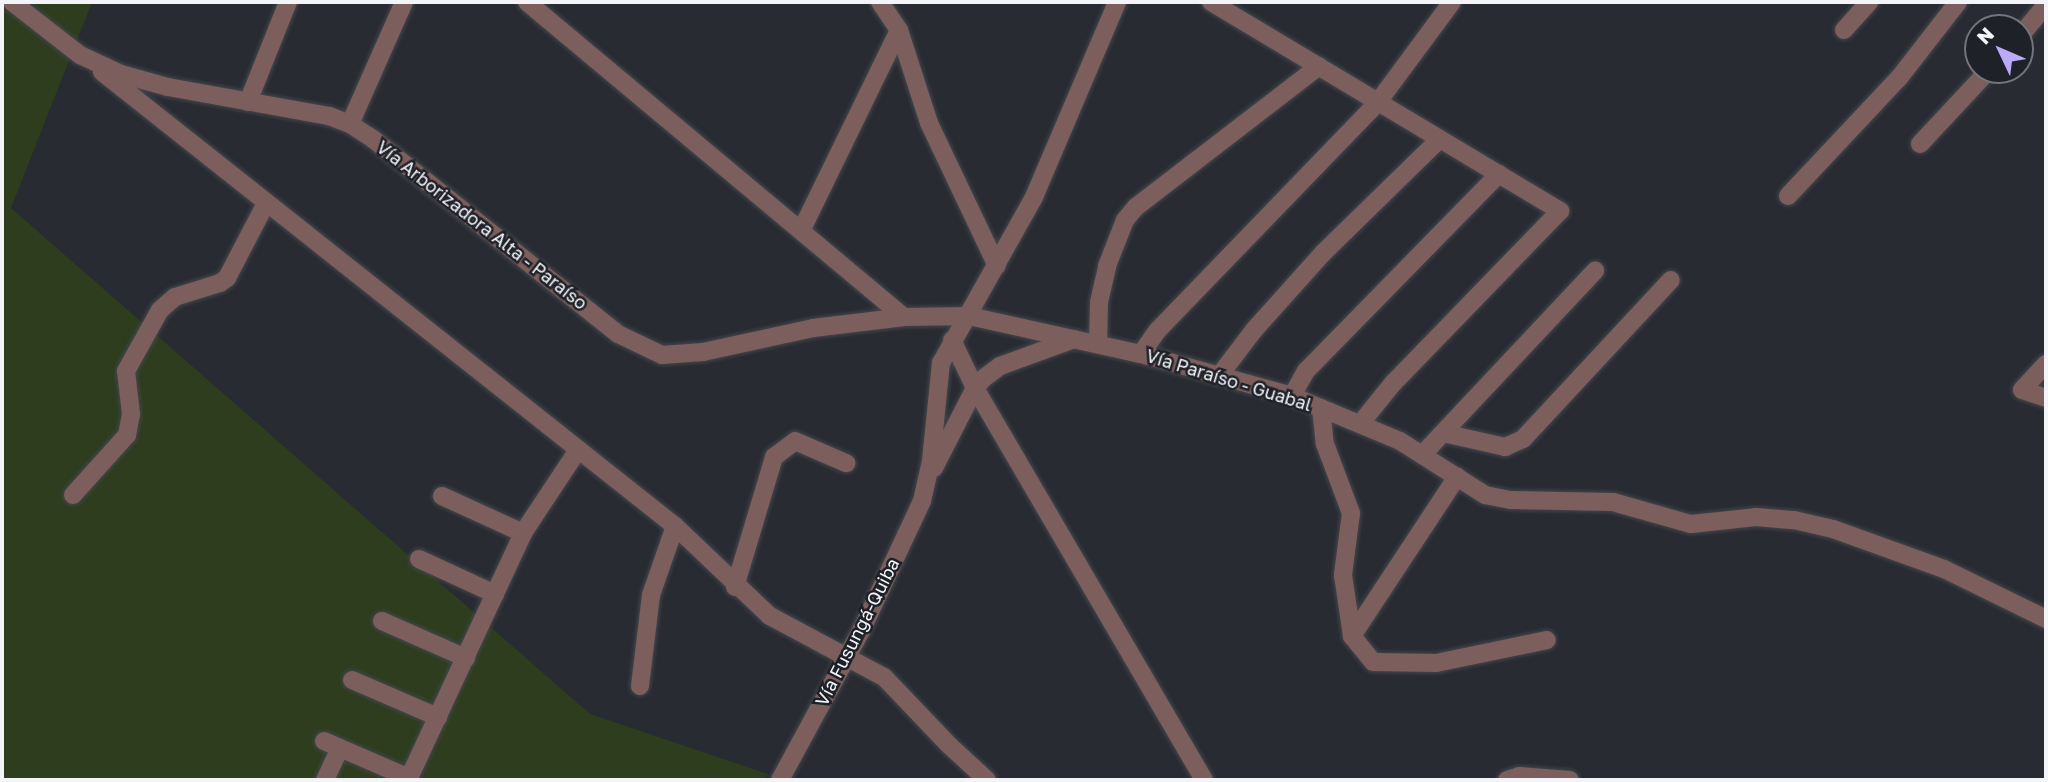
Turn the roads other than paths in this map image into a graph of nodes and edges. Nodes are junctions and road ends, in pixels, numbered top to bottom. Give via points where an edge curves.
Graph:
1 (12, 2) edge
2 (288, 2) edge
3 (404, 2) edge
4 (527, 2) edge
5 (880, 2) edge
6 (1117, 2) edge
7 (1211, 2) edge
8 (1452, 2) edge
9 (1869, 2) edge
10 (1958, 2) edge
11 (2046, 5) edge
12 (2034, 19) edge
13 (899, 30) junction
14 (1844, 30) dead end
15 (80, 55) junction
16 (1318, 66) junction
17 (1976, 84) edge
18 (248, 102) junction
19 (1378, 102) junction
20 (350, 124) junction
21 (1440, 139) junction
22 (1920, 144) dead end
23 (1499, 174) junction
24 (1788, 196) dead end
25 (266, 203) junction
26 (802, 229) junction
27 (997, 266) junction
28 (1595, 271) dead end
29 (1671, 280) dead end
30 (969, 316) junction
31 (904, 317) junction
32 (1074, 339) junction
33 (952, 340) junction
34 (1098, 344) junction
35 (1140, 354) junction
36 (2046, 364) edge
37 (1219, 376) junction
38 (975, 388) junction
39 (1292, 396) junction
40 (2046, 398) edge
41 (1321, 408) junction
42 (1360, 424) junction
43 (1443, 433) junction
44 (578, 450) junction
45 (1422, 455) junction
46 (846, 463) dead end
47 (1457, 477) junction
48 (928, 480) junction
49 (73, 495) dead end
50 (442, 496) dead end
51 (675, 526) junction
52 (523, 533) junction
53 (419, 559) dead end
54 (735, 587) junction
55 (495, 594) junction
56 (2043, 612) edge
57 (382, 621) dead end
58 (1352, 636) junction
59 (1547, 640) dead end
60 (847, 657) junction
61 (466, 658) junction
62 (352, 680) dead end
63 (640, 686) dead end
64 (438, 717) junction
65 (409, 779) edge
66 (325, 780) edge
67 (780, 780) edge
68 (987, 780) edge
69 (1204, 780) edge
70 (1507, 780) edge
71 (1570, 780) edge

1 - 15 street, Vía Arborizadora Alta - Paraíso
2 - 18 street
3 - 20 street
4 - 26 street
5 - 13 street
6 - 27 street via 1034,197
7 - 16 street
8 - 19 street
9 - 14 street
10 - 24 street via 1899,78
11 - 12 street
13 - 26 street
13 - 27 street via 929,123
15 - 18 street, Vía Arborizadora Alta - Paraíso via 121,74
15 - 25 street
16 - 19 street
16 - 34 street via 1125,220 1107,266
17 - 22 street
18 - 20 street, Vía Arborizadora Alta - Paraíso via 330,116
19 - 21 street
19 - 35 street
20 - 31 street, Vía Arborizadora Alta - Paraíso via 618,334 662,355
21 - 23 street
21 - 37 street via 1323,253
23 - 39 street via 1306,371
23 - 42 street via 1560,211 1394,382
25 - 44 street
25 - 49 street via 227,278 175,297 160,310 127,371 131,414 127,435
26 - 31 street
27 - 30 street
28 - 43 street
29 - 43 street via 1523,439 1505,447
30 - 31 street, Vía Arborizadora Alta - Paraíso
30 - 32 street, Vía Paraíso - Guabal
30 - 33 street
32 - 34 street, Vía Paraíso - Guabal
32 - 38 street via 1000,366
33 - 38 street
33 - 48 street via 941,363
34 - 35 street, Vía Paraíso - Guabal
35 - 37 street, Vía Paraíso - Guabal
36 - 40 street via 2022,390
37 - 39 street, Vía Paraíso - Guabal
38 - 48 street
38 - 69 street
39 - 41 street, Vía Paraíso - Guabal
41 - 42 street, Vía Paraíso - Guabal
41 - 58 street via 1325,444 1351,513 1343,575
42 - 45 street, Vía Paraíso - Guabal
43 - 45 street
44 - 51 street
44 - 52 street
45 - 47 street, Vía Paraíso - Guabal
46 - 54 street via 794,441 774,457
47 - 56 street, Vía Paraíso - Guabal via 1485,495 1511,500 1613,502 1690,524 1756,517 1807,523 1944,569
47 - 58 street
48 - 60 street, Vía Fusungá-Quiba
50 - 52 street
51 - 54 street
51 - 63 street via 651,595
52 - 55 street
53 - 55 street
54 - 60 street via 769,616
55 - 61 street
57 - 61 street
58 - 59 street via 1373,662 1436,663
60 - 67 street, Vía Fusungá-Quiba
60 - 68 street via 884,677
61 - 64 street
62 - 64 street
64 - 65 street
65 - 66 street via 332,744
70 - 71 street via 1519,776

